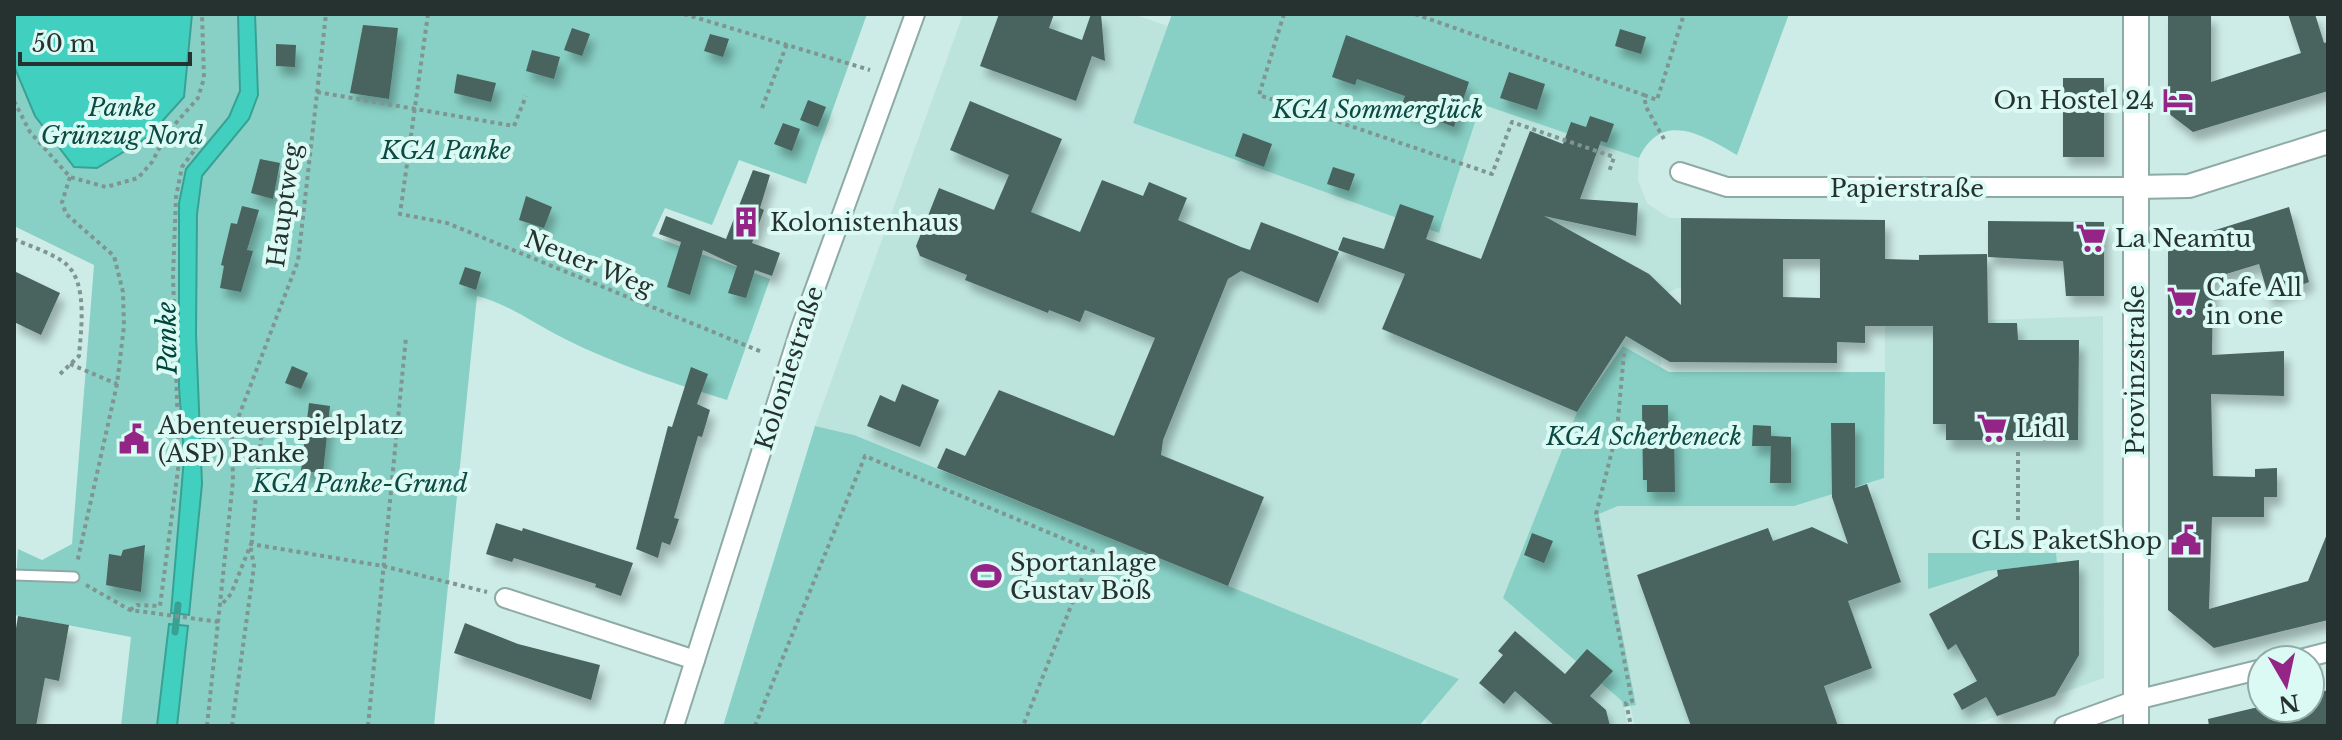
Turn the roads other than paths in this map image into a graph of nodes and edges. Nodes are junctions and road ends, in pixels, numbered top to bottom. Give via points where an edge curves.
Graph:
1 (915, 14) edge
2 (2136, 14) edge
3 (2328, 142) edge
4 (1680, 172) dead end
5 (2136, 187) junction
6 (14, 575) edge
7 (74, 577) road end
8 (505, 598) dead end
9 (695, 660) junction
10 (2246, 673) edge
11 (2136, 700) junction
12 (674, 726) edge
13 (2064, 726) edge
14 (2136, 726) edge

1 - 9 street, Koloniestraße via 800,330
2 - 5 main road, Provinzstraße
3 - 5 street via 2189,186
4 - 5 street, Papierstraße via 1727,187
5 - 11 main road, Provinzstraße
6 - 7 lane
8 - 9 street
9 - 12 street, Koloniestraße
10 - 11 street
11 - 13 street
11 - 14 main road, Provinzstraße

